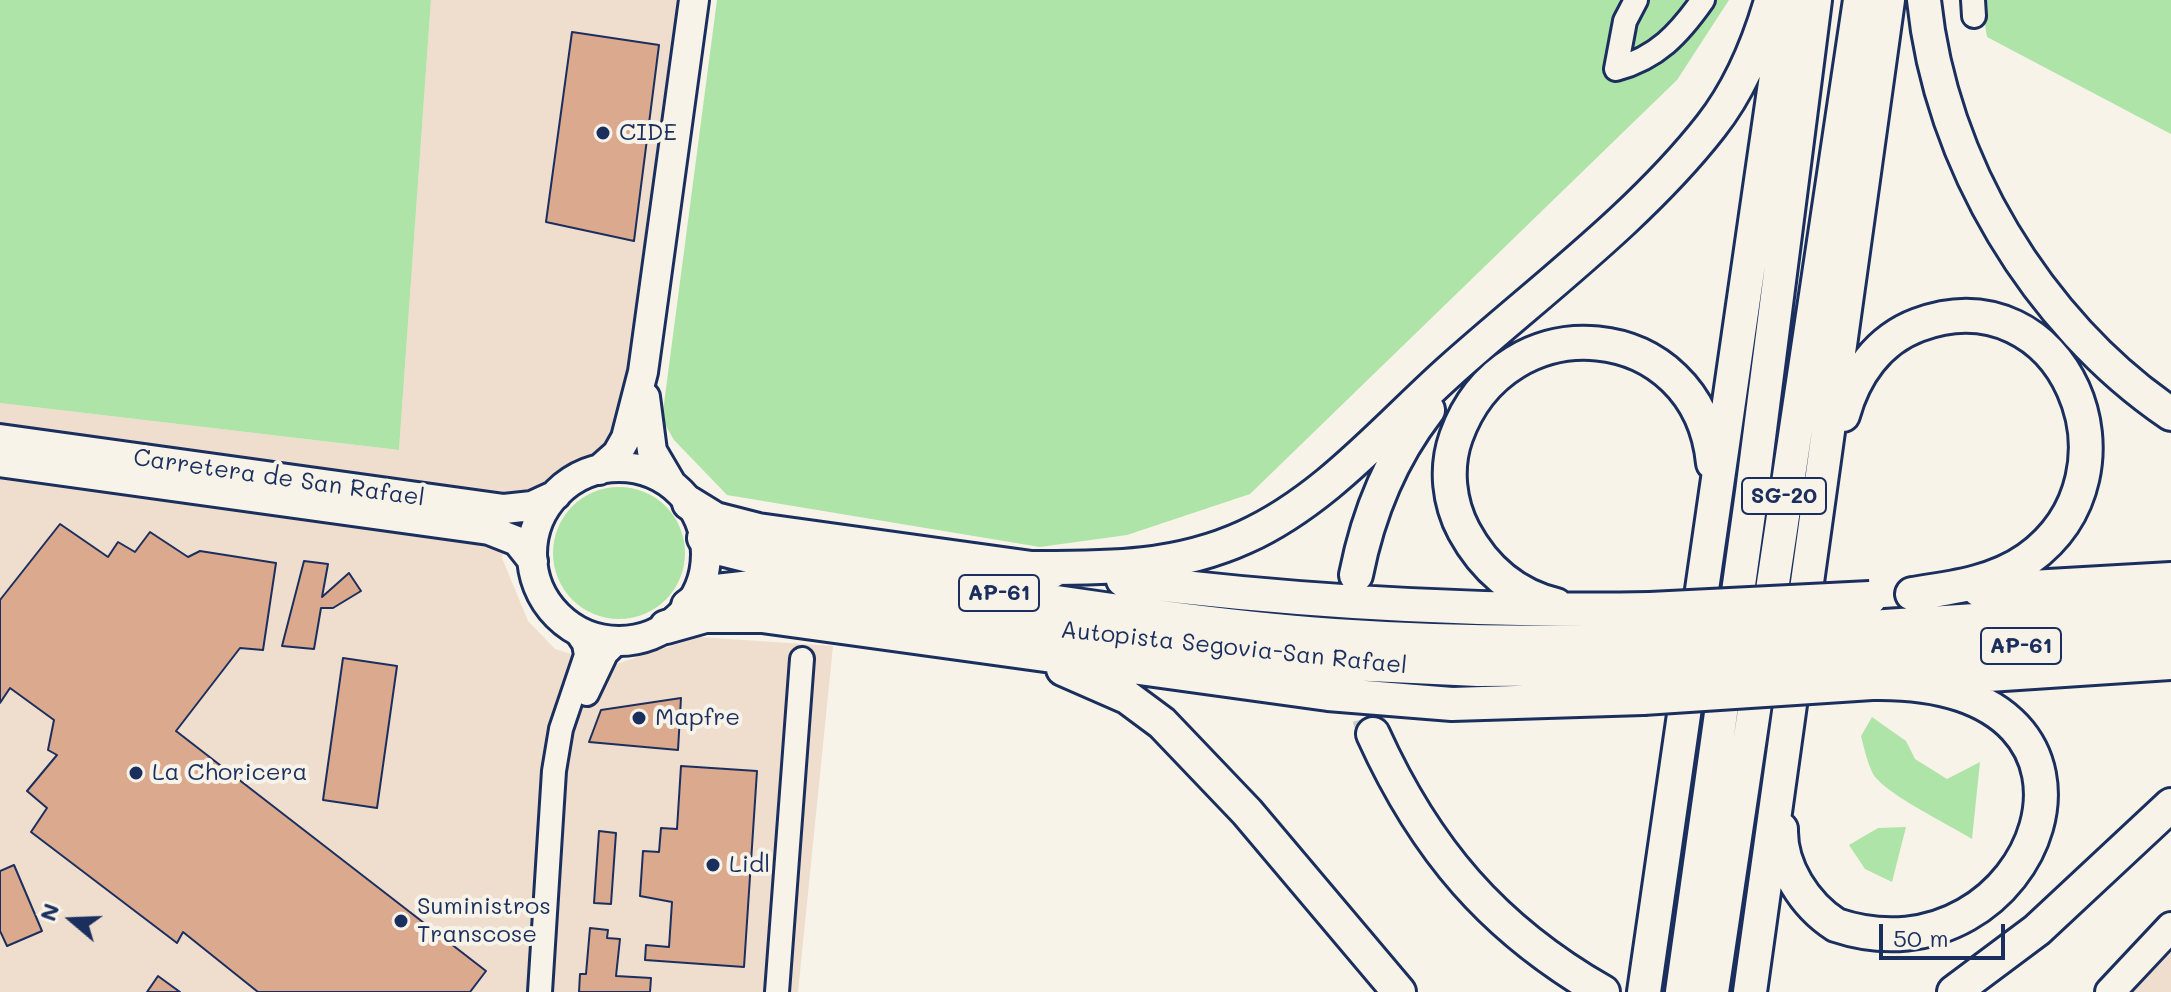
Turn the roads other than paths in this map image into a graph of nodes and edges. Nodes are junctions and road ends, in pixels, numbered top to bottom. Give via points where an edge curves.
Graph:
1 (694, 0) edge
2 (1636, 0) edge
3 (1703, 0) edge
4 (1771, 0) edge
5 (1787, 0) edge
6 (1815, 0) edge
7 (1860, 0) edge
8 (1888, 0) edge
9 (1924, 0) edge
10 (1556, 278) junction
11 (643, 372) junction
12 (2171, 414) edge
13 (0, 439) edge
14 (0, 462) edge
15 (599, 470) junction
16 (680, 494) junction
17 (556, 495) junction
18 (1818, 511) junction
19 (1710, 537) junction
20 (704, 538) junction
21 (533, 561) junction
22 (1031, 568) junction
23 (1356, 575) tunnel mouth
24 (2171, 579) edge
25 (1912, 594) junction
26 (2171, 607) edge
27 (1607, 610) junction
28 (677, 616) junction
29 (574, 629) junction
30 (2171, 635) edge
31 (619, 641) junction
32 (1871, 641) junction
33 (1014, 652) junction
34 (1646, 654) junction
35 (802, 659) dead end
36 (2171, 663) edge
37 (1373, 734) tunnel mouth
38 (1782, 777) junction
39 (2171, 805) edge
40 (2171, 817) edge
41 (2171, 927) edge
42 (1594, 987) edge
43 (540, 992) edge
44 (554, 992) edge
45 (777, 992) edge
46 (1399, 992) edge
47 (1644, 992) edge
48 (1682, 992) edge
49 (1712, 992) edge
50 (1750, 992) edge
51 (1954, 992) edge
52 (1986, 992) edge
53 (2110, 992) edge

1 - 11 main road
2 - 3 street via 1625,21 1616,69 1663,48
4 - 10 highway via 1747,68 1712,126
5 - 19 highway
6 - 48 highway, SG-20
7 - 49 highway, SG-20
8 - 18 highway
9 - 12 highway via 1942,91 1966,163 2005,236 2092,347
10 - 22 highway via 1316,493 1248,536 1179,561 1134,568
10 - 23 highway via 1410,435 1375,504
11 - 15 main road via 626,438
11 - 16 main road via 652,451
13 - 17 main road, Carretera de San Rafael via 504,509 532,506
14 - 21 main road, Carretera de San Rafael via 489,530 517,541
15 - 16 main road, AP-61 via 637,469
15 - 17 main road, AP-61
16 - 20 main road
16 - 22 highway via 715,519 758,530
17 - 21 main road, AP-61 via 538,523
18 - 25 highway via 1855,382 1896,336 1928,321 1958,316 2002,322 2037,342 2062,366 2082,407 2086,459 2075,501 2053,534 2017,565 1959,587
18 - 38 highway
19 - 27 highway via 1711,445 1694,401 1675,379 1654,361 1599,344 1552,346 1509,363 1474,399 1456,436 1450,476 1455,512 1472,545 1513,587 1563,606
19 - 47 highway
20 - 28 main road via 704,571
20 - 34 highway, Autopista Segovia-San Rafael / AP-61 via 725,550 769,561 1223,623
21 - 29 main road, AP-61 via 544,597
22 - 27 highway via 1330,601 1507,611
24 - 25 highway
25 - 32 highway
26 - 32 highway, Autopista Segovia-San Rafael / AP-61
27 - 34 highway
28 - 31 main road, AP-61 via 645,637
28 - 33 highway via 762,616
28 - 34 highway, Autopista Segovia-San Rafael / AP-61 via 707,592 752,587 1327,663 1478,670
29 - 31 main road, AP-61
29 - 43 street via 586,655 561,729 554,771
30 - 32 highway, Autopista Segovia-San Rafael / AP-61
31 - 44 street via 603,660 573,730
32 - 34 highway, Autopista Segovia-San Rafael / AP-61, bridge
32 - 34 highway, bridge
32 - 36 highway
32 - 38 highway via 1920,684 1963,697 1998,720 2028,757 2042,797 2041,842 2021,892 1974,936 1938,948 1910,950 1856,937 1812,905 1795,881 1781,842
33 - 34 highway via 1328,694 1452,704
33 - 46 highway via 1089,677 1162,723 1247,812
35 - 45 street
37 - 42 highway via 1408,805 1450,865 1516,933
38 - 50 highway
39 - 51 highway via 2037,930
40 - 52 highway
41 - 53 main road

